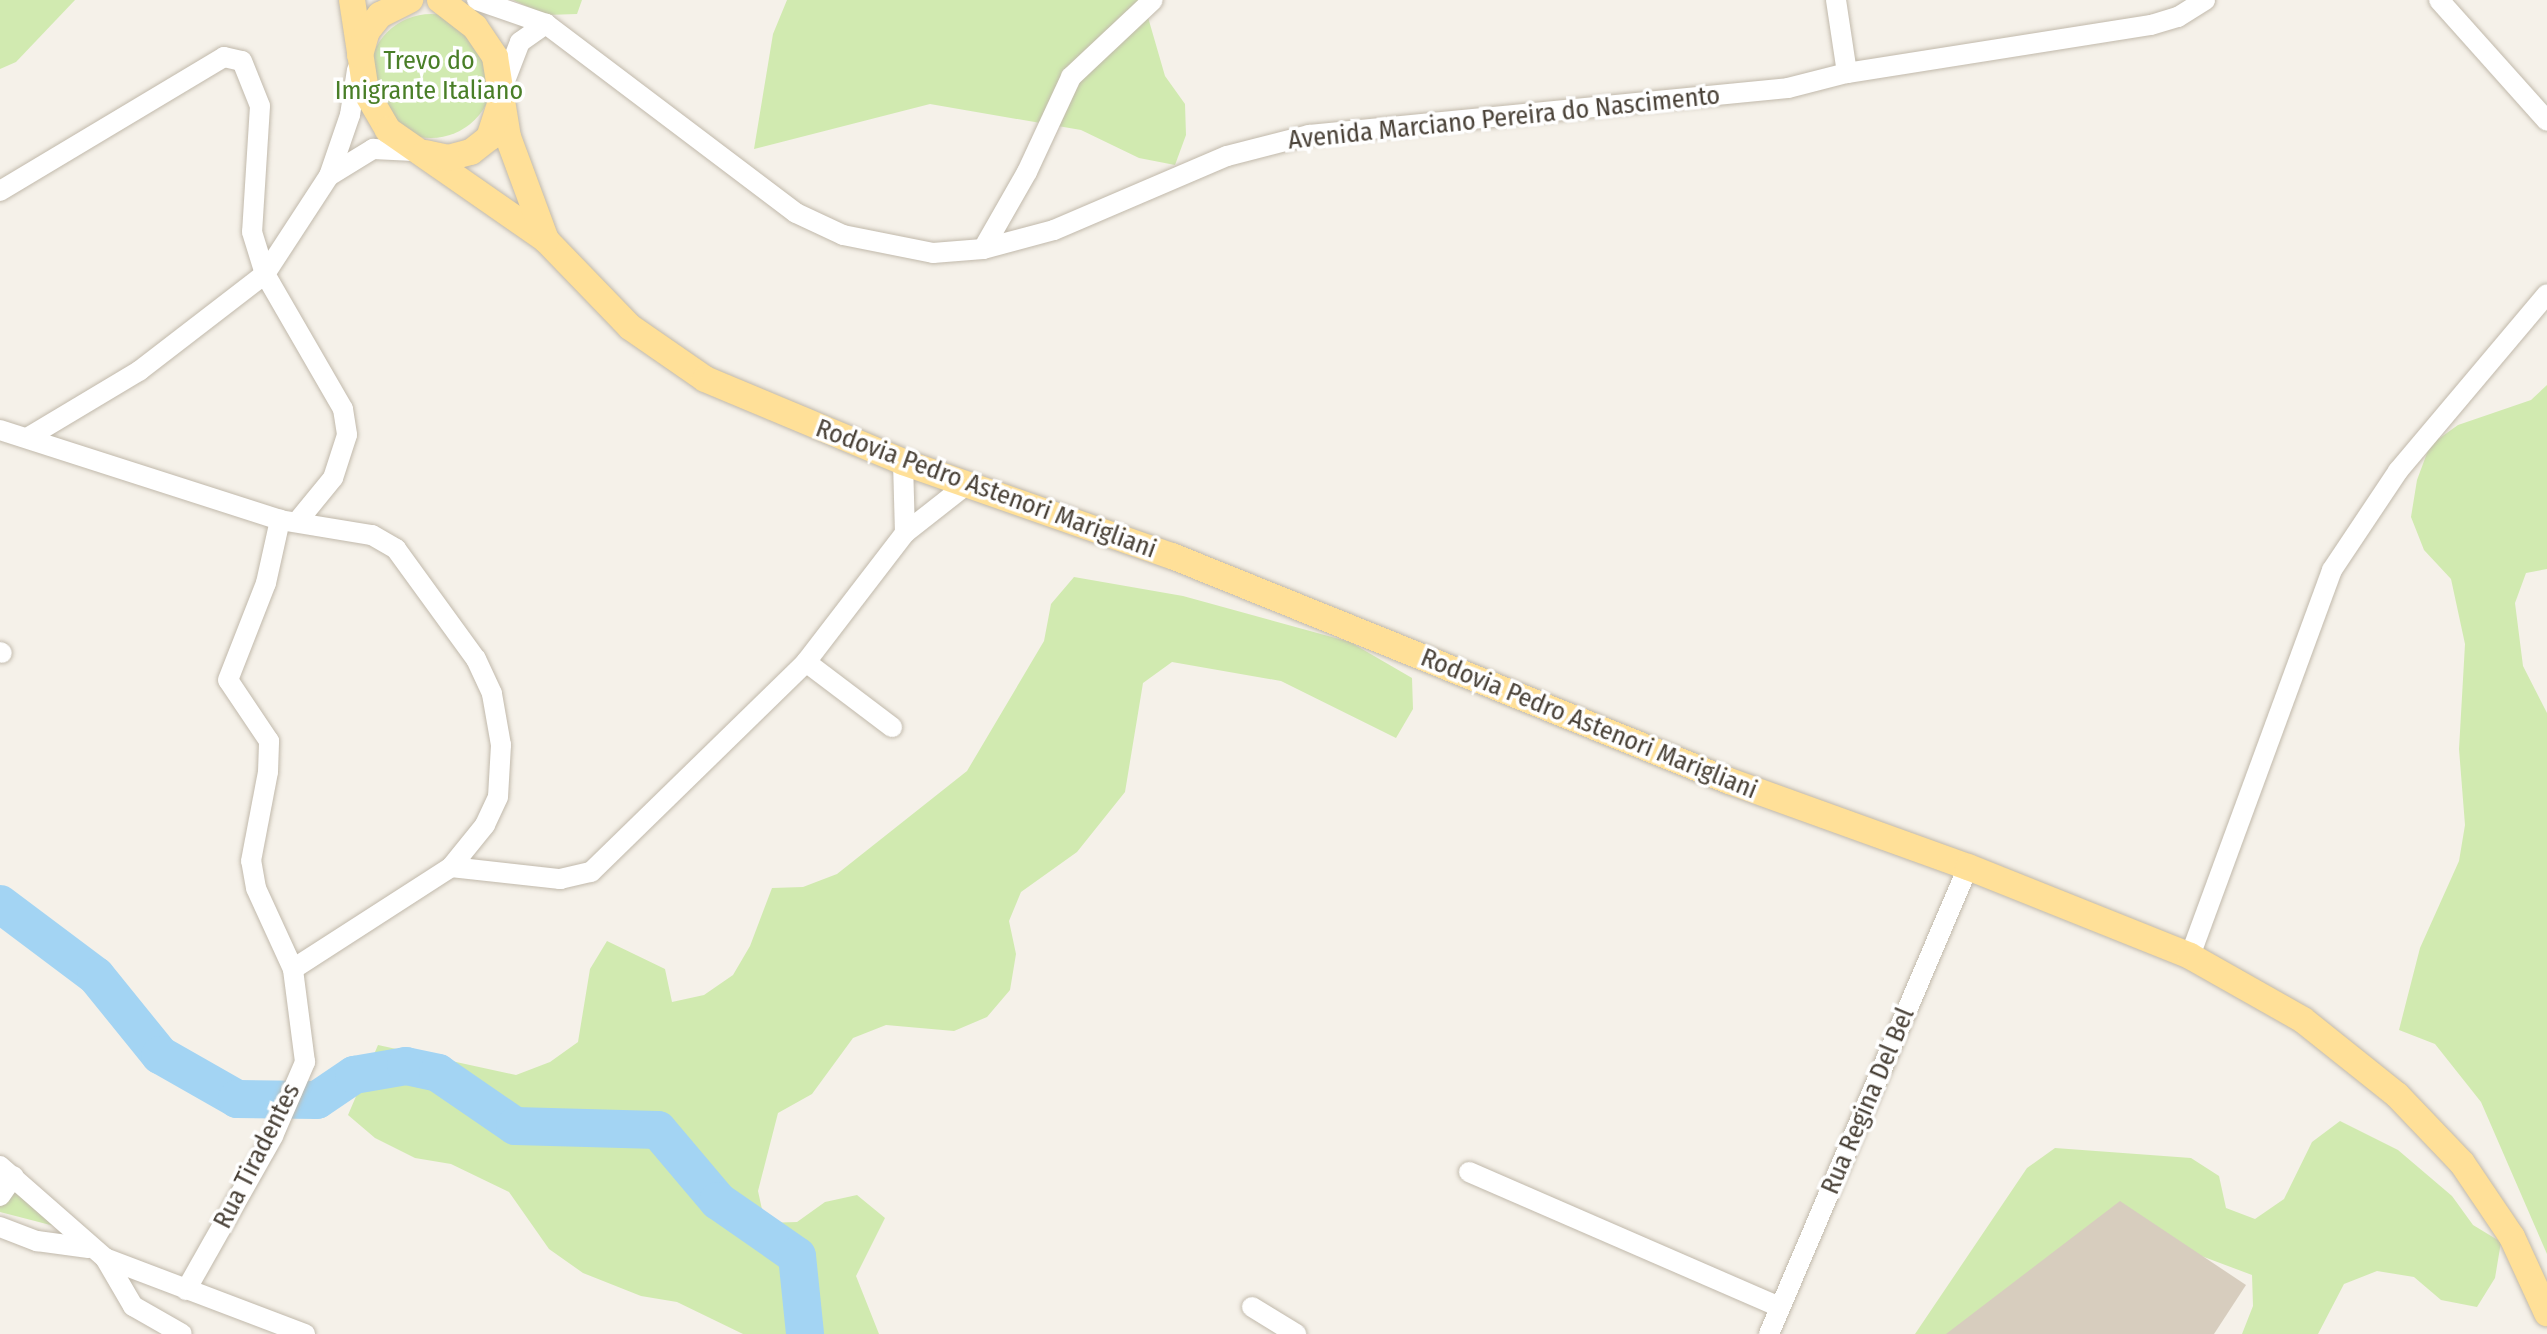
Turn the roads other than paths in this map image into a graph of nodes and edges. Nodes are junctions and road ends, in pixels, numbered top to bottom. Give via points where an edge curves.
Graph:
1 (352, 0) edge
2 (410, 0) edge
3 (440, 0) edge
4 (477, 0) edge
5 (1153, 0) edge
6 (1836, 0) edge
7 (2205, 0) edge
8 (2439, 0) edge
9 (546, 24) junction
10 (359, 58) junction
11 (1847, 73) junction
12 (501, 92) junction
13 (2547, 121) edge
14 (414, 151) junction
15 (329, 176) junction
16 (0, 191) edge
17 (546, 240) junction
18 (983, 249) junction
19 (265, 274) junction
20 (2547, 294) edge
21 (0, 430) edge
22 (27, 438) junction
23 (903, 462) junction
24 (966, 485) junction
25 (288, 521) junction
26 (905, 533) junction
27 (806, 662) junction
28 (892, 727) dead end
29 (451, 867) junction
30 (1968, 867) junction
31 (2190, 956) junction
32 (293, 969) junction
33 (7, 1171) edge
34 (1469, 1172) dead end
35 (0, 1196) edge
36 (0, 1227) edge
37 (97, 1253) junction
38 (186, 1290) junction
39 (1252, 1307) dead end
40 (1780, 1307) junction
41 (2547, 1313) edge
42 (182, 1334) edge
43 (305, 1334) edge
44 (1296, 1334) edge
45 (1769, 1334) edge

1 - 10 main road, Rodovia Pedro Astenori Marigliani
2 - 10 main road via 380,15 367,31
3 - 12 main road, Rodovia Pedro Astenori Marigliani via 486,40
4 - 9 street, Avenida Marciano Pereira do Nascimento
5 - 18 street via 1071,77 1027,172
6 - 11 street
7 - 11 street, Avenida Marciano Pereira do Nascimento via 2178,17 2151,25
8 - 13 street
9 - 12 street via 520,42
9 - 18 street, Avenida Marciano Pereira do Nascimento via 796,213 843,235 891,248 933,253
10 - 14 main road, Rodovia Pedro Astenori Marigliani via 377,117
10 - 15 street via 350,115
11 - 18 street, Avenida Marciano Pereira do Nascimento via 1788,88 1697,100 1309,135 1227,156 1054,230
12 - 14 main road via 499,116 489,138 471,152 448,158
12 - 17 main road, Rodovia Pedro Astenori Marigliani via 508,137
14 - 15 street via 373,149
14 - 17 main road, Rodovia Pedro Astenori Marigliani
15 - 19 street
16 - 19 street via 224,57 242,61 260,106 250,208
17 - 23 main road, Rodovia Pedro Astenori Marigliani via 630,327 705,379
19 - 22 street via 139,371
19 - 25 street via 332,387 347,435 333,478
20 - 31 street via 2398,471 2332,570
21 - 22 street
22 - 25 street
23 - 24 main road, Rodovia Pedro Astenori Marigliani
23 - 26 street
24 - 26 street
24 - 30 main road, Rodovia Pedro Astenori Marigliani via 1172,556 1729,781
25 - 29 street via 372,535 396,549 476,659 492,694 501,745 498,797 485,825
25 - 32 street, Rua Tiradentes via 228,680 269,741 251,861 256,888
26 - 27 street
27 - 28 street
27 - 29 street via 591,872 560,879
29 - 32 street
30 - 31 main road, Rodovia Pedro Astenori Marigliani
30 - 40 street, Rua Regina Del Bel
31 - 41 main road, Rodovia Pedro Astenori Marigliani via 2303,1020 2397,1095 2462,1163 2512,1237
32 - 38 street, Rua Tiradentes via 305,1062 273,1136
33 - 35 street
33 - 37 street
34 - 40 street
36 - 37 street
37 - 38 street
37 - 42 street via 133,1306
38 - 43 street
39 - 44 street
40 - 45 street, Rua Regina Del Bel

